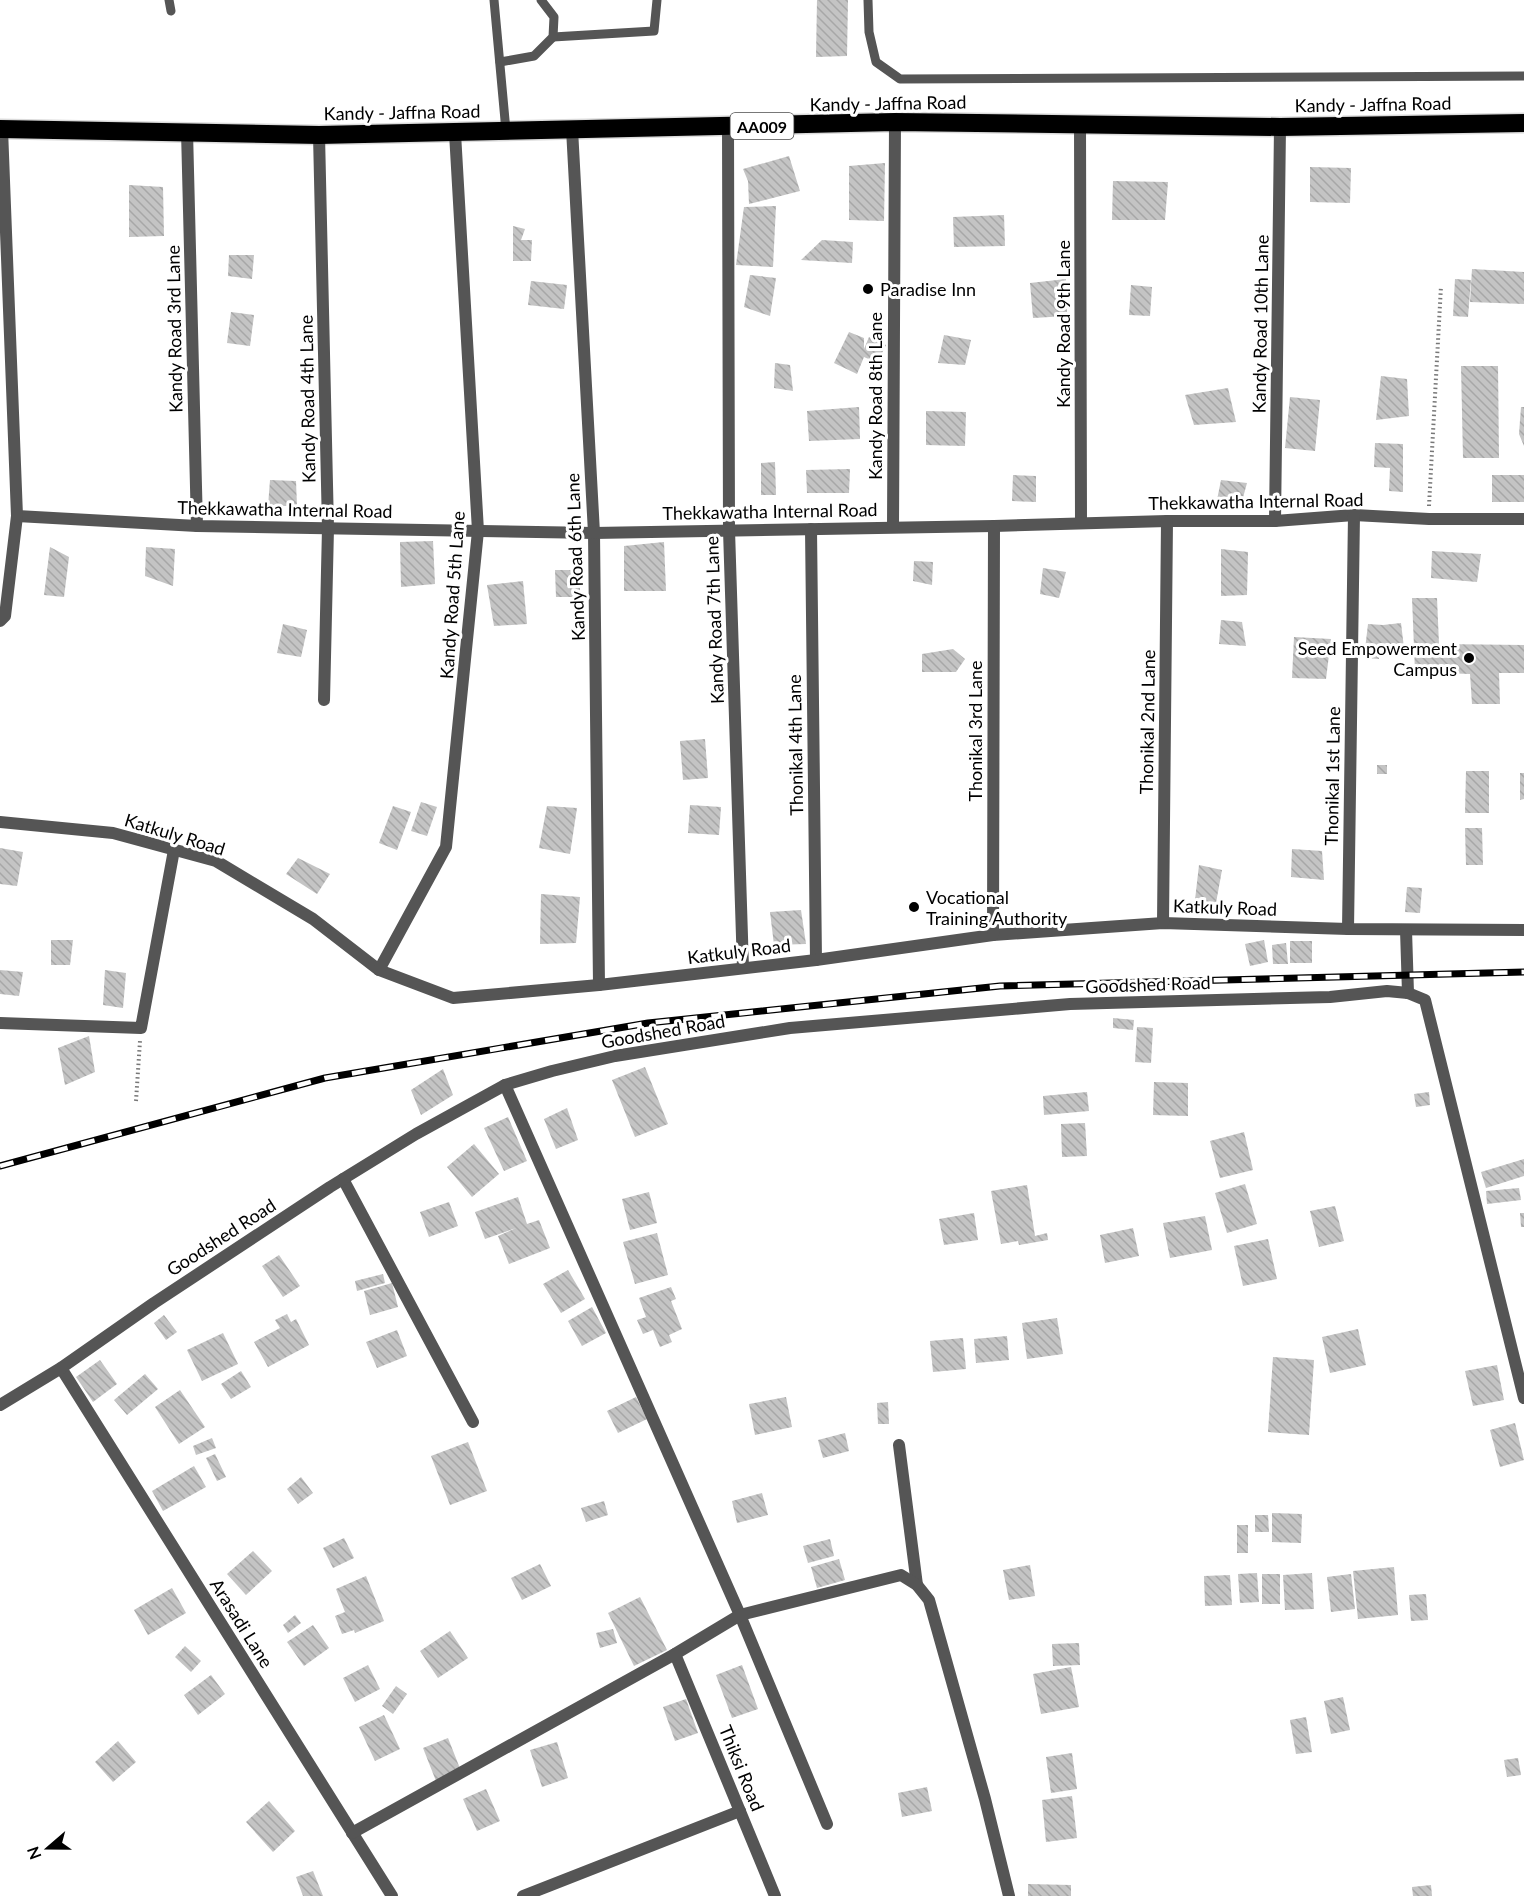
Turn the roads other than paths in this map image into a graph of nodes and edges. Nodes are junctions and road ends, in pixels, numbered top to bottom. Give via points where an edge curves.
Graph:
1 (169, 0) edge
2 (494, 0) edge
3 (542, 0) edge
4 (657, 0) edge
5 (868, 0) edge
6 (171, 11) dead end
7 (553, 37) junction
8 (500, 62) junction
9 (1524, 76) edge
10 (894, 122) junction
11 (1524, 123) edge
12 (1080, 124) junction
13 (728, 126) junction
14 (1280, 127) junction
15 (1, 129) edge
16 (572, 129) junction
17 (187, 131) junction
18 (506, 132) junction
19 (455, 133) junction
20 (319, 135) junction
21 (1354, 515) junction
22 (17, 516) junction
23 (1524, 519) edge
24 (1167, 521) junction
25 (1275, 521) junction
26 (1081, 524) junction
27 (197, 526) junction
28 (994, 526) junction
29 (893, 527) junction
30 (328, 528) junction
31 (811, 529) junction
32 (729, 530) junction
33 (478, 531) junction
34 (594, 532) junction
35 (0, 621) edge
36 (324, 700) dead end
37 (0, 822) edge
38 (174, 850) junction
39 (1163, 923) junction
40 (1348, 929) junction
41 (1406, 930) junction
42 (1524, 930) edge
43 (993, 935) junction
44 (816, 960) junction
45 (743, 968) junction
46 (379, 970) junction
47 (599, 986) junction
48 (1408, 993) junction
49 (0, 1023) edge
50 (505, 1085) junction
51 (344, 1179) junction
52 (61, 1368) junction
53 (1524, 1398) edge
54 (0, 1406) edge
55 (473, 1422) dead end
56 (899, 1445) dead end
57 (917, 1585) junction
58 (740, 1615) junction
59 (675, 1654) junction
60 (740, 1811) junction
61 (827, 1824) dead end
62 (352, 1833) junction
63 (392, 1896) edge
64 (523, 1896) edge
65 (775, 1896) edge
66 (1009, 1896) edge

1 - 6 lane
2 - 8 lane
3 - 7 lane via 554,17
4 - 7 lane via 654,31
5 - 9 lane via 869,32 876,62 900,79
7 - 8 lane via 534,56
8 - 18 lane
10 - 12 highway, Kandy - Jaffna Road / AA009
10 - 13 highway, Kandy - Jaffna Road / AA009
10 - 29 street, Kandy Road 8th Lane
11 - 14 highway, Kandy - Jaffna Road / AA009
12 - 14 highway, Kandy - Jaffna Road / AA009
12 - 26 street, Kandy Road 9th Lane
13 - 16 highway, Kandy - Jaffna Road / AA009
13 - 32 street, Kandy Road 7th Lane
14 - 25 street, Kandy Road 10th Lane
15 - 17 highway, Kandy - Jaffna Road / AA009
15 - 22 street
16 - 18 highway, Kandy - Jaffna Road / AA009
16 - 34 street, Kandy Road 6th Lane
17 - 20 highway, Kandy - Jaffna Road / AA009
17 - 27 street, Kandy Road 3rd Lane
18 - 19 highway, Kandy - Jaffna Road / AA009
19 - 20 highway, Kandy - Jaffna Road / AA009
19 - 33 street, Kandy Road 5th Lane
20 - 30 street, Kandy Road 4th Lane
21 - 23 street, Thekkawatha Internal Road
21 - 25 street, Thekkawatha Internal Road
21 - 40 street, Thonikal 1st Lane
22 - 27 street, Thekkawatha Internal Road
22 - 35 street via 5,616
24 - 25 street, Thekkawatha Internal Road
24 - 26 street, Thekkawatha Internal Road
24 - 39 street, Thonikal 2nd Lane
26 - 28 street, Thekkawatha Internal Road
27 - 30 street, Thekkawatha Internal Road
28 - 29 street, Thekkawatha Internal Road
28 - 43 street, Thonikal 3rd Lane
29 - 31 street, Thekkawatha Internal Road
30 - 33 street, Thekkawatha Internal Road
30 - 36 street, Kandy Road 4th Lane
31 - 32 street, Thekkawatha Internal Road
31 - 44 street, Thonikal 4th Lane
32 - 34 street, Thekkawatha Internal Road
32 - 45 street, Kandy Road 7th Lane
33 - 34 street, Thekkawatha Internal Road
33 - 46 street, Kandy Road 5th Lane via 446,847
34 - 47 street, Kandy Road 6th Lane
37 - 38 street, Katkuly Road via 113,833
38 - 46 street, Katkuly Road via 216,861 313,920
38 - 49 street via 141,1028
39 - 40 street, Katkuly Road
39 - 43 street, Katkuly Road
40 - 41 street, Katkuly Road
41 - 42 street, Katkuly Road
41 - 48 street
43 - 44 street, Katkuly Road
44 - 45 street, Katkuly Road
45 - 47 street, Katkuly Road
46 - 47 street, Katkuly Road via 453,998
48 - 50 street, Goodshed Road via 1070,1005 790,1028 615,1056
48 - 53 street, Goodshed Road via 1425,1000
50 - 51 street, Goodshed Road
50 - 58 street
51 - 52 street, Goodshed Road
51 - 55 street
52 - 54 street, Goodshed Road
52 - 62 street, Arasadi Lane
56 - 57 street
57 - 58 street via 901,1575
57 - 66 street via 929,1600
58 - 59 street
58 - 61 street
59 - 60 street, Thiksi Road
59 - 62 street
60 - 64 street
60 - 65 street, Thiksi Road
62 - 63 street, Arasadi Lane

